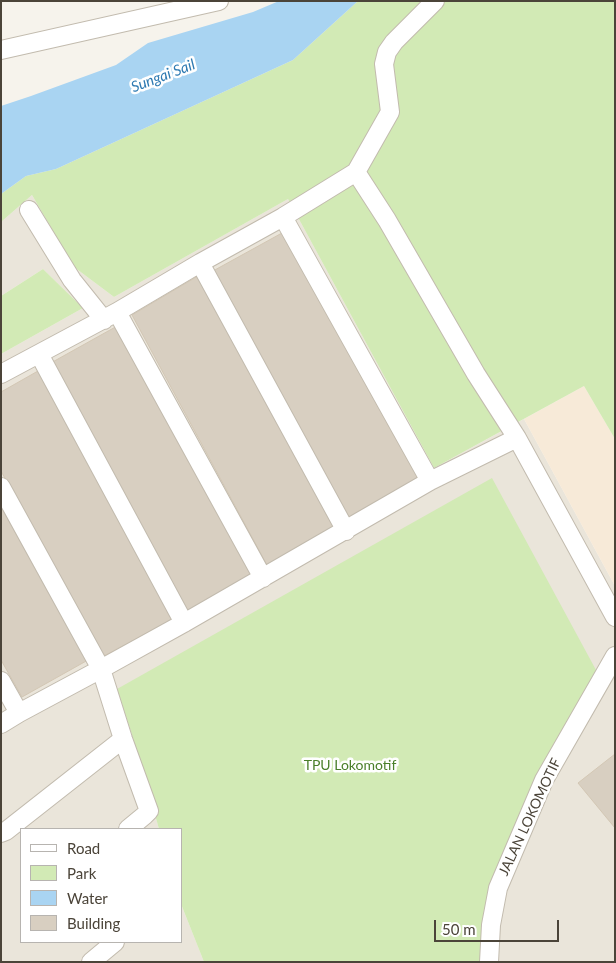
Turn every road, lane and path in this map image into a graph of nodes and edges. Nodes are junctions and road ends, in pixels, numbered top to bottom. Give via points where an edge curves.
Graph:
1 (219, 1) edge
2 (435, 1) edge
3 (1, 50) edge
4 (356, 172) junction
5 (29, 210) dead end
6 (283, 218) junction
7 (200, 263) junction
8 (111, 316) junction
9 (39, 354) junction
10 (1, 374) edge
11 (517, 438) junction
12 (430, 481) junction
13 (1, 487) edge
14 (346, 530) junction
15 (263, 578) junction
16 (615, 617) edge
17 (184, 623) junction
18 (615, 656) edge
19 (101, 670) junction
20 (1, 681) edge
21 (19, 713) junction
22 (1, 724) edge
23 (123, 739) junction
24 (129, 828) edge
25 (1, 833) edge
26 (114, 943) edge
27 (91, 962) edge
28 (489, 962) edge

1 - 3 street
2 - 4 street via 388,52 384,64 390,112
4 - 6 street
4 - 11 street
5 - 8 street via 72,280
6 - 7 street
6 - 12 street
7 - 8 street
7 - 14 street
8 - 9 street
8 - 15 street
9 - 10 street
9 - 17 street
11 - 12 street
11 - 16 street
12 - 14 street
13 - 19 street
14 - 15 street
15 - 17 street
17 - 19 street
18 - 28 street, JALAN LOKOMOTIF via 544,780 498,888
19 - 21 street
19 - 23 street
20 - 21 street
21 - 22 street
23 - 24 street via 148,810
23 - 25 street
26 - 27 street

